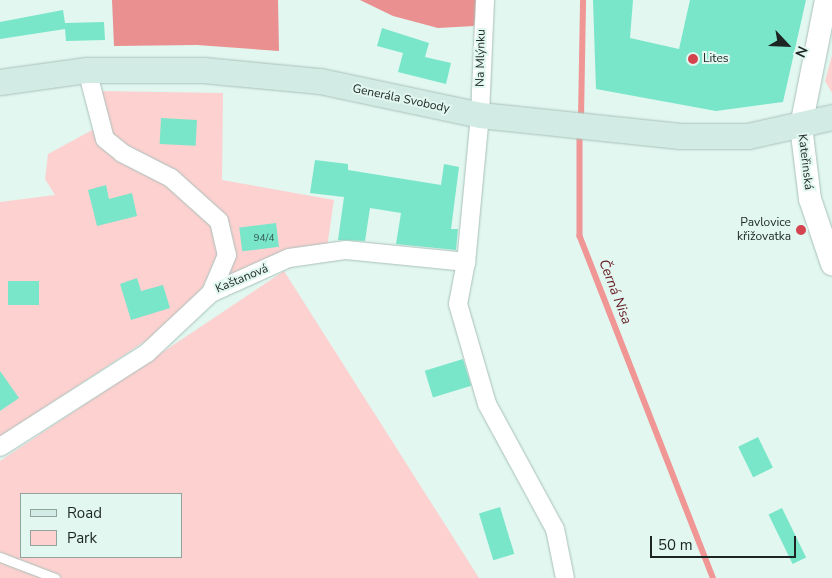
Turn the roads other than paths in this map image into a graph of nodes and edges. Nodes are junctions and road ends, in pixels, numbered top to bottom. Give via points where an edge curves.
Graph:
1 (485, 0) edge
2 (827, 14) edge
3 (87, 70) junction
4 (0, 82) edge
5 (480, 115) junction
6 (832, 117) edge
7 (801, 126) junction
8 (831, 258) edge
9 (466, 262) junction
10 (211, 293) junction
11 (0, 447) edge
12 (0, 557) edge
13 (55, 578) edge
14 (565, 578) edge

1 - 5 street, Na Mlýnku
2 - 7 street, Kateřinská
3 - 4 main road, Generála Svobody
3 - 5 main road, Generála Svobody via 203,70 320,82
3 - 10 street, Kaštanová via 105,139 122,153 171,178 220,220 227,255
5 - 7 main road, Generála Svobody via 680,136 748,136
5 - 9 street
6 - 7 main road, Generála Svobody
7 - 8 street, Kateřinská via 810,199
9 - 10 street, Kaštanová via 346,250 289,258
9 - 14 street via 458,304 487,404 555,529
10 - 11 street via 147,353
12 - 13 lane

